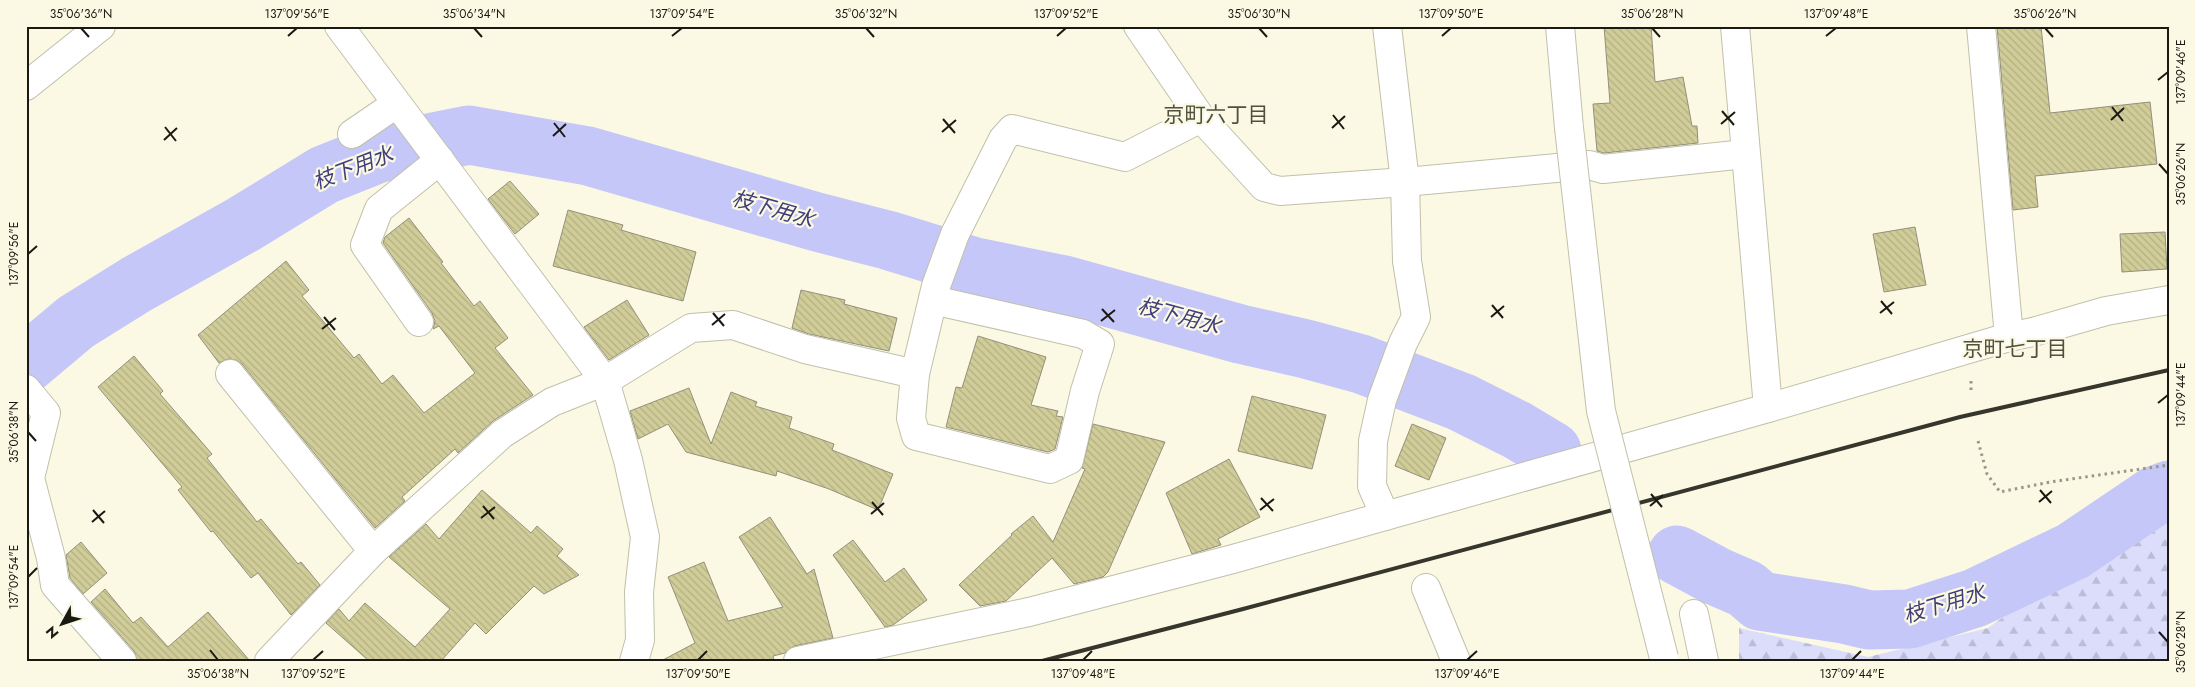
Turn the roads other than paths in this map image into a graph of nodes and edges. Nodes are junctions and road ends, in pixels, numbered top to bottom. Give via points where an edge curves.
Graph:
1 (101, 26) edge
2 (339, 26) edge
3 (1138, 26) edge
4 (1387, 26) edge
5 (1560, 26) edge
6 (1735, 26) edge
7 (1980, 26) edge
8 (26, 86) edge
9 (399, 108) junction
10 (1201, 118) junction
11 (352, 134) dead end
12 (1745, 154) junction
13 (440, 160) junction
14 (1405, 182) junction
15 (934, 293) junction
16 (2169, 300) edge
17 (419, 322) dead end
18 (2009, 337) junction
19 (230, 374) dead end
20 (915, 374) junction
21 (605, 381) junction
22 (27, 390) edge
23 (1768, 408) junction
24 (1385, 516) junction
25 (373, 550) junction
26 (1426, 588) dead end
27 (1694, 614) dead end
28 (1665, 660) edge
29 (122, 661) edge
30 (269, 661) edge
31 (634, 661) edge
32 (798, 661) edge
33 (1456, 661) edge
34 (1704, 661) edge

1 - 8 street
2 - 9 street
3 - 10 street
4 - 14 street
5 - 28 street, bridge via 1601,411
6 - 12 street
7 - 18 street
9 - 11 street
9 - 13 street
10 - 14 street via 1264,187 1280,190
10 - 15 street via 1125,157 1012,129 1003,139 955,234
12 - 14 street via 1603,169 1589,165
12 - 23 street
13 - 17 street via 379,209 365,245
13 - 21 street
14 - 24 street via 1407,261 1416,317 1382,400 1373,441 1372,486
15 - 20 street
15 - 20 street via 1083,334 1100,344 1069,460 1050,469 916,436 911,418
16 - 18 street via 2106,311
18 - 23 street
19 - 25 street
20 - 21 street via 805,349 733,325 691,328
21 - 25 street via 552,402 502,434
21 - 31 street via 628,460 645,537 639,592 640,640
22 - 29 street via 46,413 30,478 55,585
23 - 24 street
24 - 32 street via 1029,612
25 - 30 street
26 - 33 street
27 - 34 street

